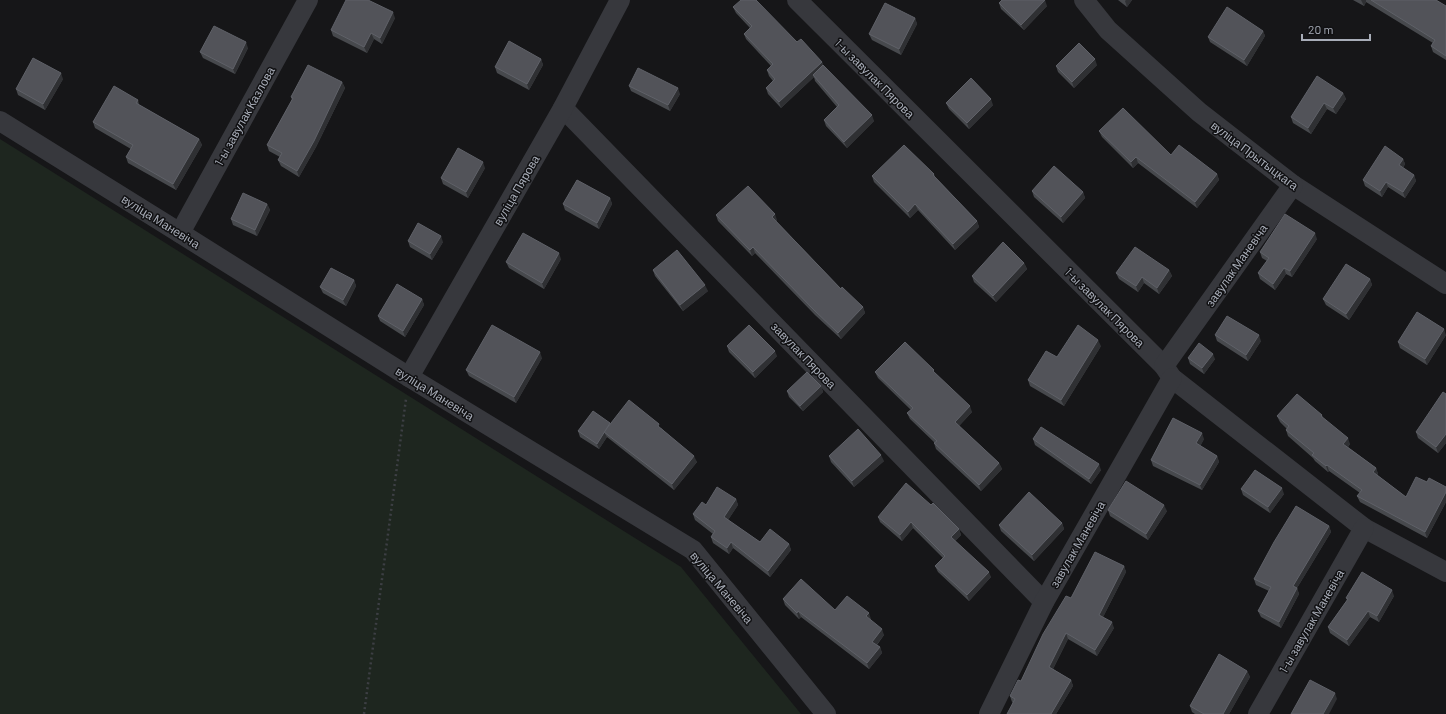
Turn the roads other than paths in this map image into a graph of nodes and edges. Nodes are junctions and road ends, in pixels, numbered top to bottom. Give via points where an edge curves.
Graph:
1 (308, 0) edge
2 (620, 0) edge
3 (797, 0) edge
4 (1084, 0) edge
5 (563, 108) junction
6 (0, 121) edge
7 (1293, 185) junction
8 (180, 233) junction
9 (1446, 284) edge
10 (1168, 372) junction
11 (409, 377) junction
12 (1364, 528) junction
13 (1446, 572) edge
14 (1044, 602) junction
15 (826, 714) edge
16 (989, 714) edge
17 (1258, 714) edge

1 - 8 street, 1-ы завулак Казлова
2 - 5 street, вуліца Пярова
3 - 10 street, 1-ы завулак Пярова
4 - 7 street, вуліца Прытыцкага via 1108,30 1199,112
5 - 11 street, вуліца Пярова
5 - 14 street, завулак Пярова
6 - 8 street, вуліца Маневіча
7 - 9 street, вуліца Прытыцкага
7 - 10 street, завулак Маневіча
8 - 11 street, вуліца Маневіча
10 - 12 street, 1-ы завулак Пярова
10 - 14 street, завулак Маневіча
11 - 15 street, вуліца Маневіча via 693,550
12 - 13 street, 1-ы завулак Пярова
12 - 17 street, 1-ы завулак Маневіча
14 - 16 street, завулак Маневіча

